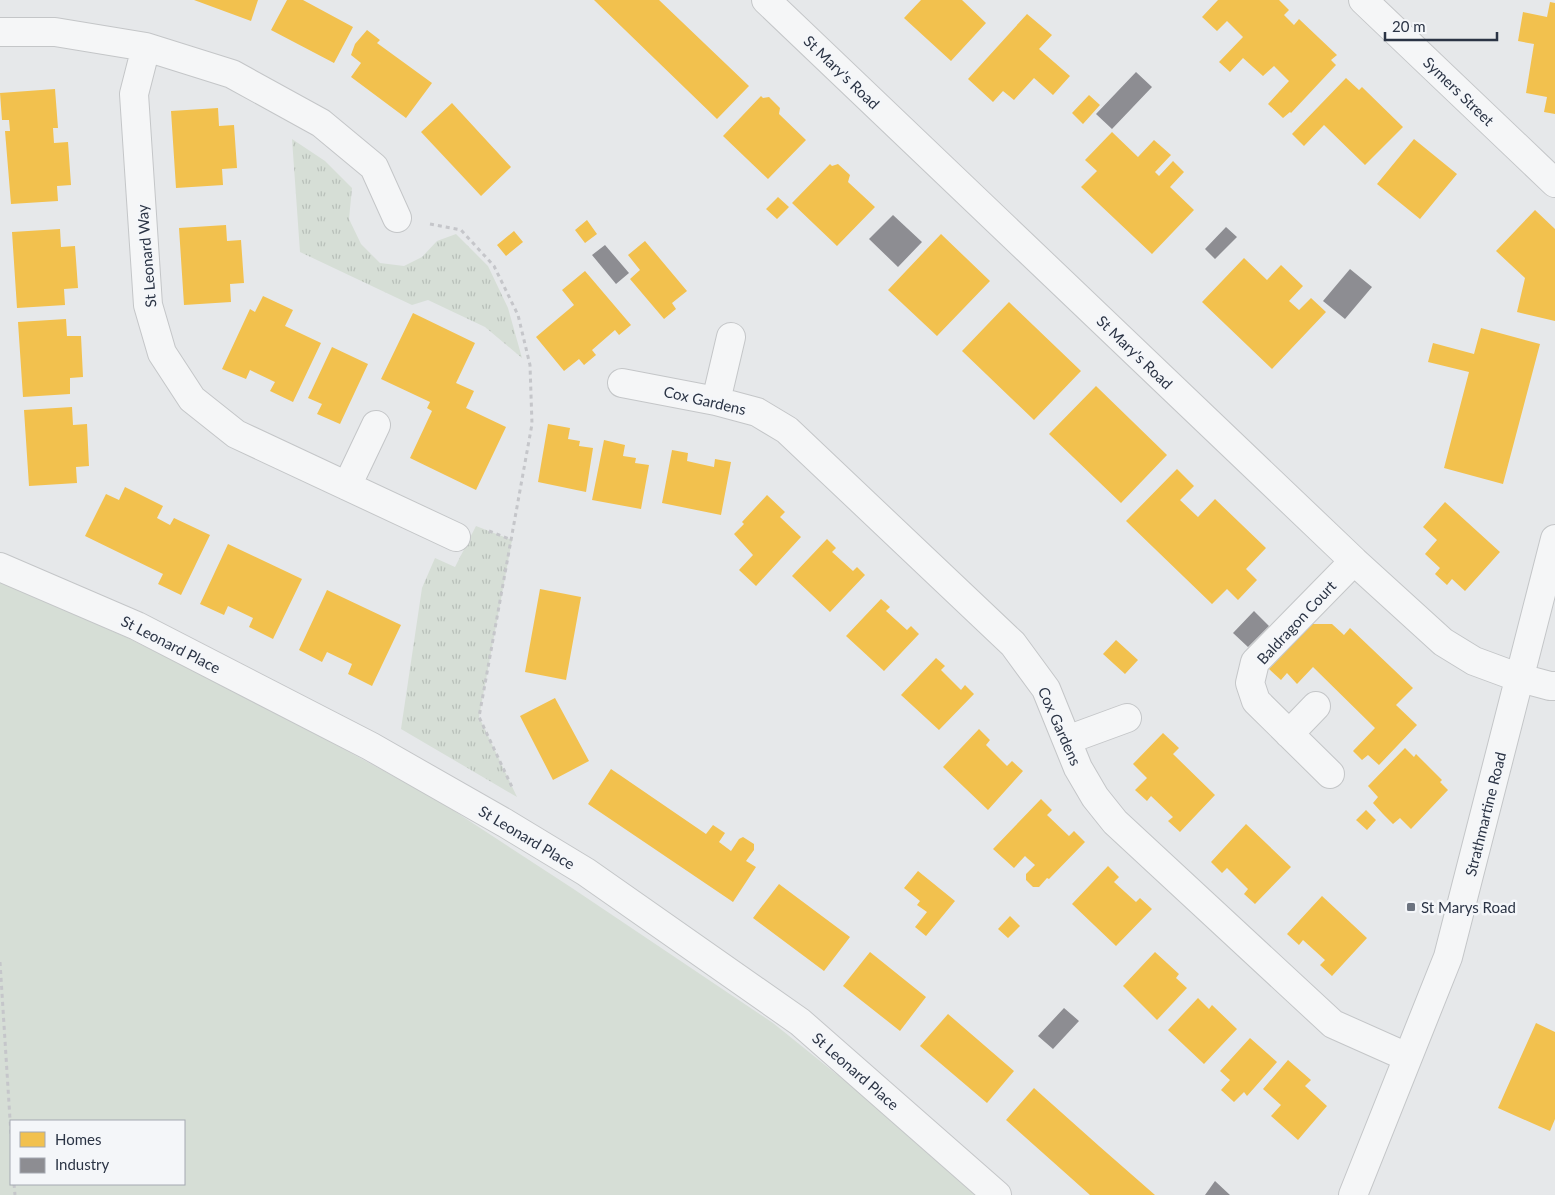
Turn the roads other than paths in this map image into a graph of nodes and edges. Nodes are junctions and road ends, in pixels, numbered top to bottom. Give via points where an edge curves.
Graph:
1 (766, 0) edge
2 (1363, 0) edge
3 (0, 32) edge
4 (146, 46) junction
5 (1555, 183) edge
6 (397, 218) road end
7 (731, 338) dead end
8 (622, 383) dead end
9 (716, 401) junction
10 (376, 424) dead end
11 (347, 486) junction
12 (456, 537) dead end
13 (1555, 539) edge
14 (1354, 561) junction
15 (0, 567) edge
16 (1520, 678) junction
17 (1555, 686) edge
18 (1316, 706) dead end
19 (1128, 718) dead end
20 (1289, 734) junction
21 (1067, 740) junction
22 (1330, 774) dead end
23 (1408, 1057) junction
24 (997, 1195) edge
25 (1353, 1195) edge

1 - 14 street, St Mary's Road
2 - 5 street, Symers Street
3 - 4 street via 55,32
4 - 6 street via 232,74 321,123 374,167
4 - 11 street, St Leonard Way via 134,94 148,305 162,353 192,399 236,434
7 - 9 street
8 - 9 street, Cox Gardens
9 - 21 street, Cox Gardens via 757,412 787,430 1013,644 1046,690
10 - 11 street
11 - 12 street, St Leonard Way
13 - 16 street, Strathmartine Road
14 - 16 street, St Mary's Road via 1443,642 1474,661
14 - 20 street, Baldragon Court via 1255,662 1250,683 1256,702
15 - 24 street, St Leonard Place via 146,630 370,746 586,872 800,1022
16 - 17 street, St Mary's Road
16 - 23 street, Strathmartine Road via 1448,957
18 - 20 street
19 - 21 street
20 - 22 street, Baldragon Court
21 - 23 street, Cox Gardens via 1082,776 1115,822 1333,1024
23 - 25 street, Strathmartine Road

